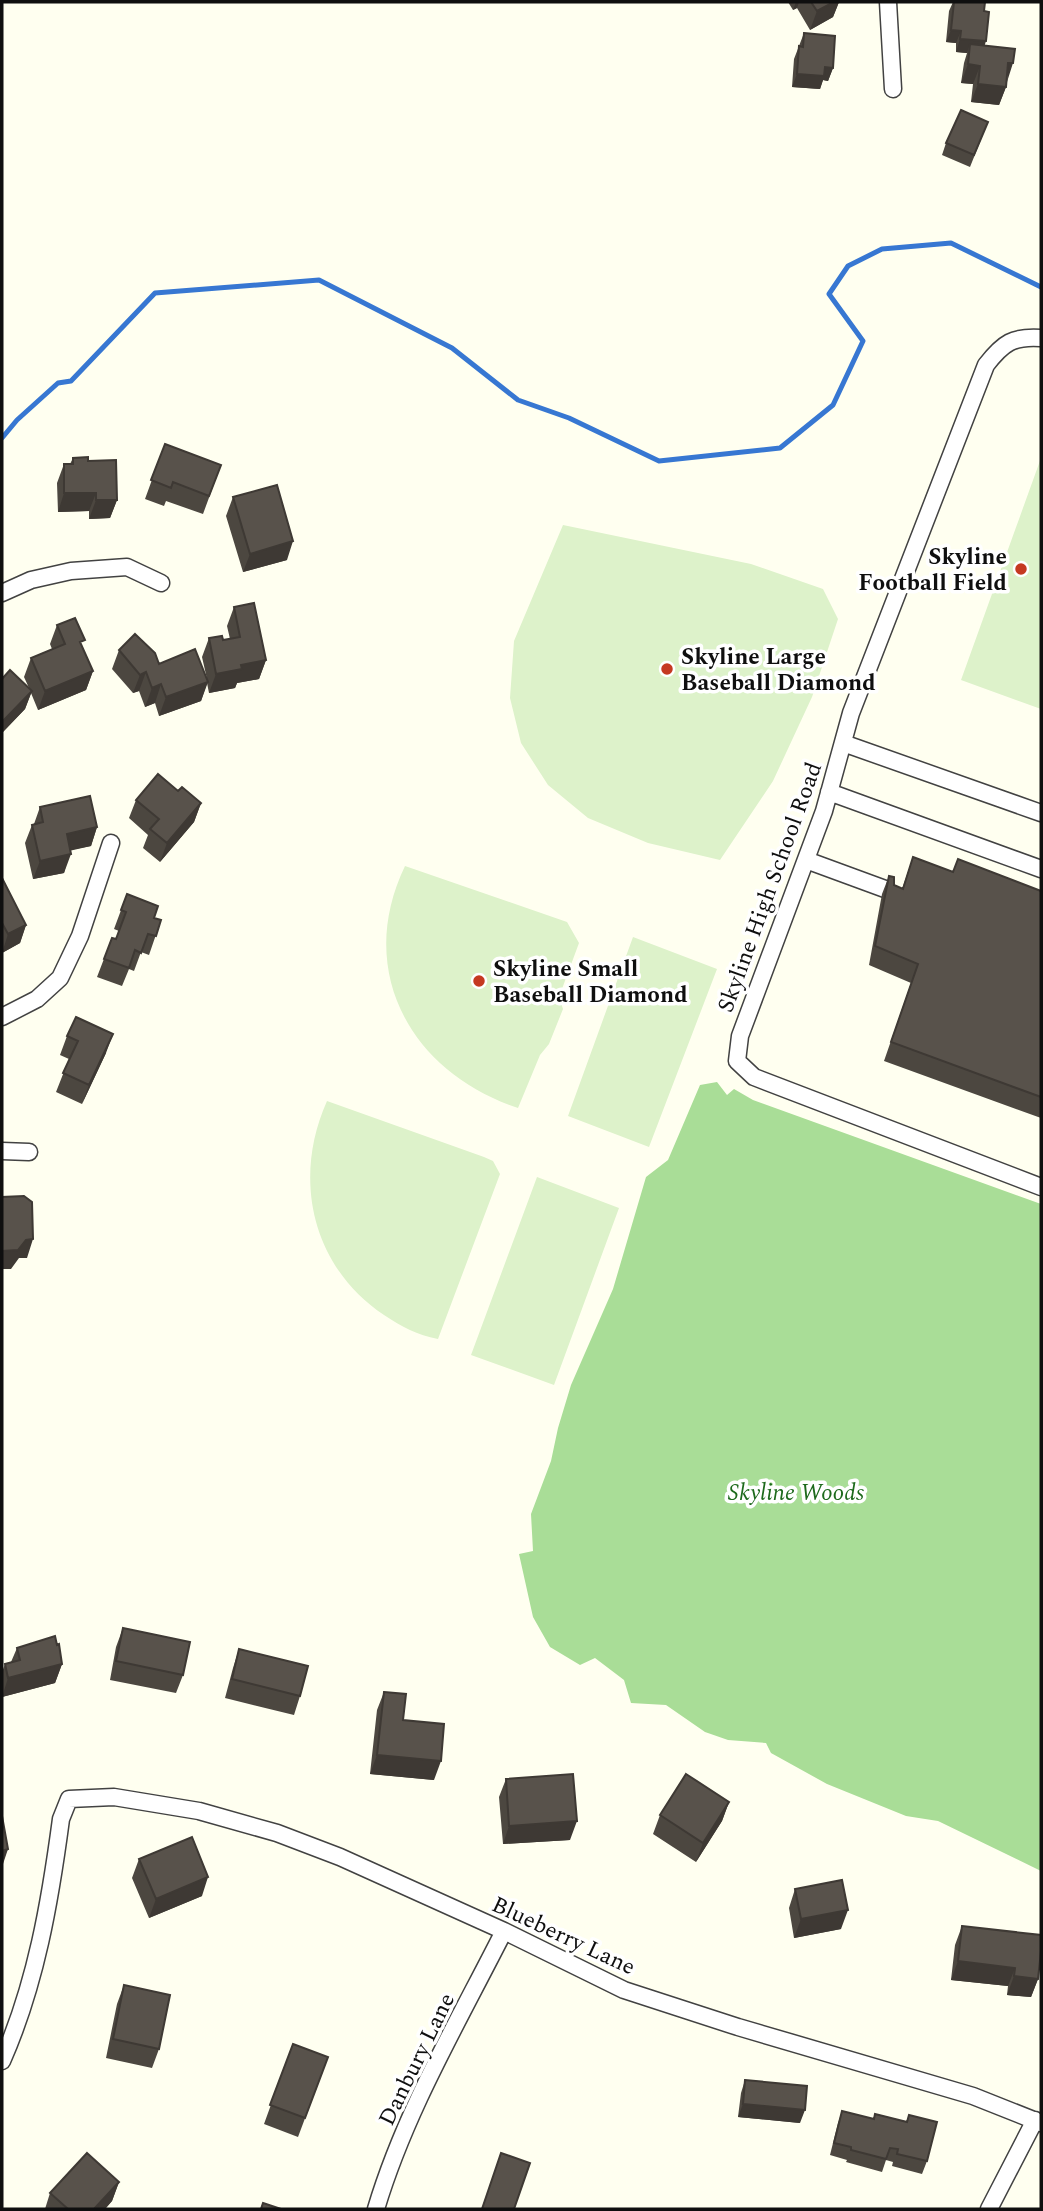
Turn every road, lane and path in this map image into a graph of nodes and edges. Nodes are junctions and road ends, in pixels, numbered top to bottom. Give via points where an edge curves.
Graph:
1 (888, 2) edge
2 (892, 89) dead end
3 (1041, 338) edge
4 (161, 583) dead end
5 (2, 593) edge
6 (843, 743) junction
7 (829, 792) junction
8 (1041, 813) edge
9 (111, 842) dead end
10 (806, 860) junction
11 (1041, 869) edge
12 (885, 889) edge
13 (2, 1017) edge
14 (2, 1151) edge
15 (29, 1152) dead end
16 (1041, 1187) edge
17 (504, 1931) junction
18 (2, 2061) edge
19 (1038, 2121) edge
20 (376, 2209) edge
21 (989, 2209) edge

1 - 2 street
3 - 6 street, Skyline High School Road via 1022,337 1000,348 986,365
4 - 5 street via 127,567 71,571 31,580
6 - 7 street, Skyline High School Road
6 - 8 street
7 - 10 street, Skyline High School Road
7 - 11 street
9 - 13 street via 80,936 60,978 37,999
10 - 12 street
10 - 16 street, Skyline High School Road via 740,1036 737,1061 754,1077
14 - 15 street
17 - 18 street, Blueberry Lane via 277,1833 199,1811 114,1797 69,1799 61,1819 35,1970
17 - 19 street, Blueberry Lane via 624,1990 973,2096
17 - 20 street, Danbury Lane via 418,2102
19 - 21 street

